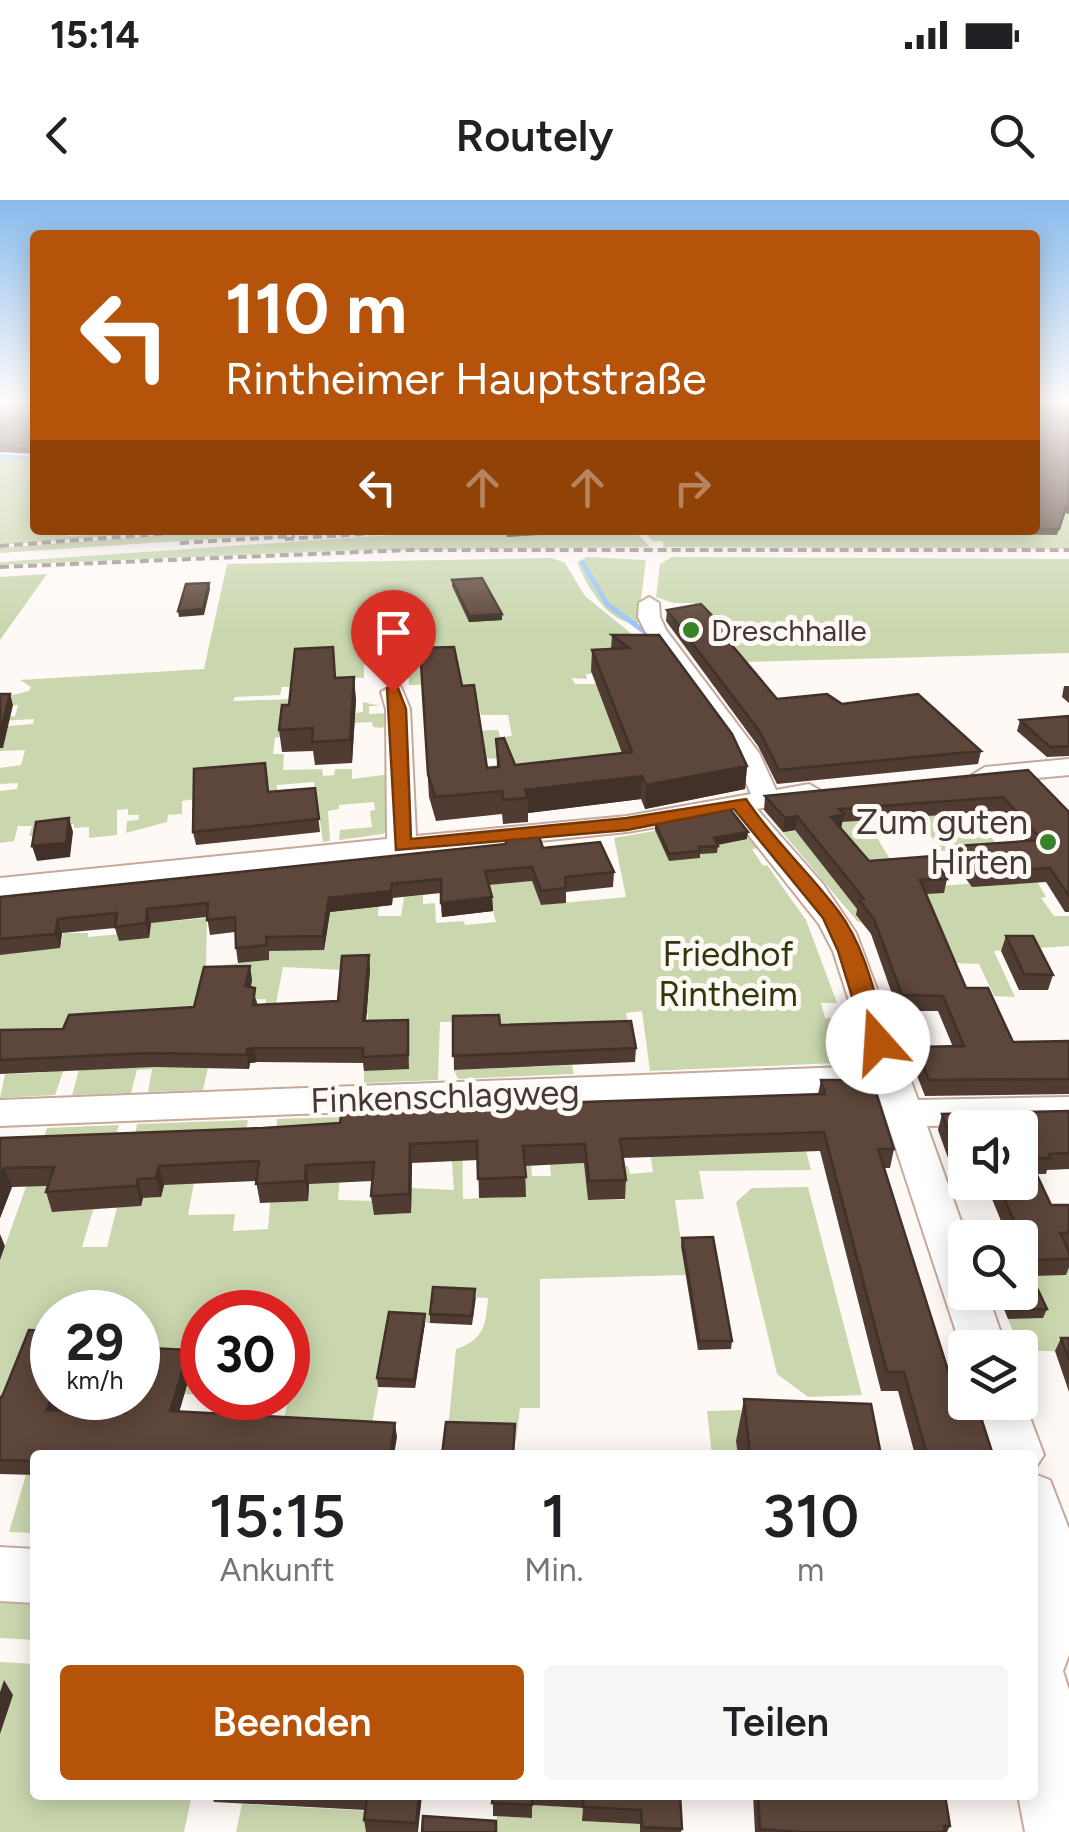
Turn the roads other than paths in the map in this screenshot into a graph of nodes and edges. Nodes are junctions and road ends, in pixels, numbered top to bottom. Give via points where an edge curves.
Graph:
1 (650, 603) dead end
2 (393, 692) dead end
3 (1069, 767) edge
4 (959, 778) edge
5 (840, 790) edge
6 (753, 800) junction
7 (402, 846) junction
8 (0, 887) edge
9 (897, 1096) junction
10 (1069, 1110) edge
11 (0, 1114) edge
12 (977, 1330) edge
13 (1007, 1420) edge
14 (1016, 1450) edge
15 (1038, 1518) edge
16 (0, 1574) edge
17 (30, 1576) edge
18 (1058, 1587) edge
19 (1038, 1646) edge
20 (1038, 1665) edge
21 (1069, 1669) edge
22 (1038, 1712) edge
23 (1063, 1832) edge

1 - 6 street via 656,631 746,754
2 - 7 street
3 - 4 street
5 - 6 street
6 - 7 street via 627,824
6 - 9 street via 750,820 832,916
7 - 8 street
9 - 10 street, Finkenschlagweg
9 - 11 street, Finkenschlagweg
9 - 12 street
13 - 14 street
15 - 18 street
16 - 17 street
18 - 19 street
20 - 21 street
22 - 23 street

